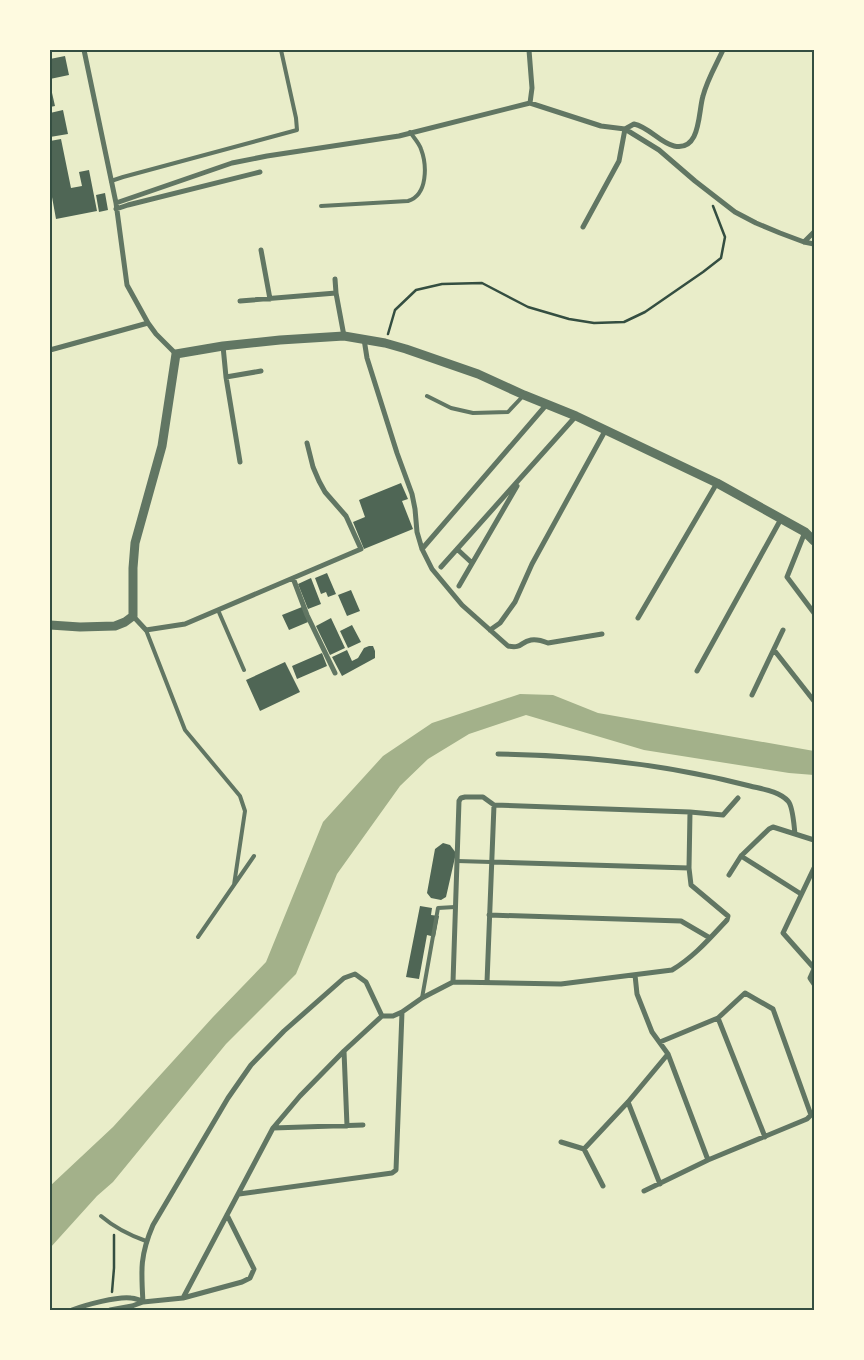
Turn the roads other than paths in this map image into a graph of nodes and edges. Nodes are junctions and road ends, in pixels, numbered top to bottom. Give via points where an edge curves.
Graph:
1 (84, 50) edge
2 (281, 50) edge
3 (529, 50) edge
4 (723, 50) edge
5 (530, 103) junction
6 (625, 129) junction
7 (410, 132) junction
8 (260, 172) dead end
9 (112, 181) junction
10 (116, 206) junction
11 (321, 206) dead end
12 (583, 227) dead end
13 (814, 232) edge
14 (804, 242) junction
15 (814, 244) edge
16 (261, 250) dead end
17 (335, 278) dead end
18 (336, 293) junction
19 (270, 299) junction
20 (240, 301) dead end
21 (148, 323) junction
22 (344, 336) junction
23 (364, 339) junction
24 (223, 346) junction
25 (50, 350) edge
26 (176, 354) junction
27 (260, 371) dead end
28 (226, 377) junction
29 (524, 395) junction
30 (427, 396) dead end
31 (547, 404) junction
32 (576, 416) junction
33 (605, 430) junction
34 (307, 443) dead end
35 (240, 462) dead end
36 (522, 477) junction
37 (717, 483) junction
38 (781, 519) junction
39 (805, 532) junction
40 (814, 541) edge
41 (422, 549) junction
42 (457, 549) junction
43 (472, 563) junction
44 (441, 567) dead end
45 (293, 578) junction
46 (460, 586) dead end
47 (218, 610) junction
48 (814, 613) edge
49 (132, 616) junction
50 (638, 618) dead end
51 (50, 625) edge
52 (146, 630) junction
53 (490, 630) junction
54 (783, 630) dead end
55 (602, 634) dead end
56 (774, 650) junction
57 (244, 670) dead end
58 (697, 671) dead end
59 (335, 673) dead end
60 (752, 695) dead end
61 (814, 701) edge
62 (498, 754) dead end
63 (738, 798) dead end
64 (494, 805) junction
65 (690, 812) junction
66 (795, 834) junction
67 (814, 840) edge
68 (254, 856) dead end
69 (741, 856) junction
70 (457, 860) junction
71 (491, 862) junction
72 (689, 868) junction
73 (814, 868) edge
74 (729, 875) dead end
75 (234, 885) junction
76 (801, 894) junction
77 (455, 907) junction
78 (490, 915) junction
79 (198, 937) dead end
80 (710, 938) junction
81 (814, 968) edge
82 (635, 975) junction
83 (453, 982) junction
84 (487, 982) junction
85 (814, 984) edge
86 (422, 998) junction
87 (402, 1012) junction
88 (382, 1016) junction
89 (718, 1018) junction
90 (660, 1042) junction
91 (344, 1051) junction
92 (668, 1054) junction
93 (628, 1102) junction
94 (363, 1125) dead end
95 (347, 1126) junction
96 (273, 1128) junction
97 (765, 1137) junction
98 (561, 1142) dead end
99 (584, 1149) junction
100 (708, 1160) junction
101 (660, 1184) junction
102 (603, 1186) dead end
103 (644, 1191) dead end
104 (239, 1194) junction
105 (227, 1215) junction
106 (101, 1216) dead end
107 (146, 1241) junction
108 (183, 1298) junction
109 (143, 1302) junction
110 (72, 1310) edge
111 (110, 1310) edge

1 - 9 street
2 - 9 lane via 297,130
3 - 5 street
4 - 6 street via 703,95 697,131 687,144 672,146 634,124
5 - 6 street via 601,126
5 - 7 street
6 - 12 street via 619,161
6 - 14 street via 659,150 735,212
7 - 10 street via 232,163
7 - 11 lane via 425,162 424,181 414,199
8 - 10 street
9 - 10 street
10 - 21 street via 127,285
13 - 14 street
14 - 15 street
16 - 19 street
17 - 18 street
18 - 19 street
18 - 22 street
19 - 20 street
21 - 25 street
21 - 26 street
22 - 23 street
22 - 24 street
23 - 29 street via 406,349 478,374
23 - 41 street via 366,358 412,494
24 - 26 street
24 - 28 street
26 - 49 street via 162,446 135,543
27 - 28 street
28 - 35 street
29 - 30 lane via 508,412 473,413 451,408
29 - 31 street
31 - 32 street
31 - 41 street
32 - 33 street
32 - 36 street
33 - 37 street
33 - 53 street via 532,564 515,602 500,624
34 - 45 street via 319,481 346,516 361,548
36 - 42 street
36 - 43 street
37 - 38 street
37 - 50 street
38 - 39 street
38 - 58 street
39 - 40 street
39 - 48 street via 787,578
41 - 53 street via 432,569 462,605
42 - 43 street
42 - 44 street
43 - 46 street
45 - 47 street
45 - 59 street
47 - 52 street via 185,624
47 - 57 lane
49 - 51 street via 115,626
49 - 52 street
52 - 75 lane via 185,730 240,796 245,811
53 - 55 street via 513,647 530,640 548,643
54 - 56 street
56 - 60 street
56 - 61 street
62 - 66 street via 624,762 726,780 772,792 791,804
63 - 65 street via 723,815
64 - 65 street
64 - 70 street via 483,797 461,798
64 - 71 street
65 - 72 street
66 - 67 street
66 - 69 street via 773,827
68 - 75 lane
69 - 74 street
69 - 76 street
70 - 71 lane
70 - 77 street
71 - 72 street
71 - 78 street
72 - 80 street via 691,885 728,916
73 - 76 street
75 - 79 lane
76 - 81 street via 783,933
77 - 83 street
77 - 86 lane via 438,908
78 - 80 street via 681,921
78 - 84 street
80 - 82 street via 672,970
81 - 85 street via 810,978
82 - 84 street via 561,984
82 - 90 street via 637,994 652,1032
83 - 84 street
83 - 86 street
86 - 87 street
87 - 88 street
87 - 104 street via 396,1170
88 - 91 street
88 - 107 street via 366,982 355,974 344,978 284,1030 251,1065 228,1098
89 - 90 street
89 - 97 street
89 - 97 street via 745,992 773,1009 811,1114
90 - 92 street
91 - 95 street
91 - 96 street
92 - 93 street
92 - 100 street
93 - 99 street
93 - 101 street
94 - 95 street
95 - 96 street
96 - 104 street
97 - 100 street
98 - 99 street
99 - 102 street
100 - 101 street
101 - 103 street
104 - 105 street
105 - 108 street
105 - 108 street via 254,1269 250,1278
106 - 107 lane via 124,1232
107 - 109 street via 141,1267
108 - 109 street
109 - 110 street via 130,1297
109 - 111 street

